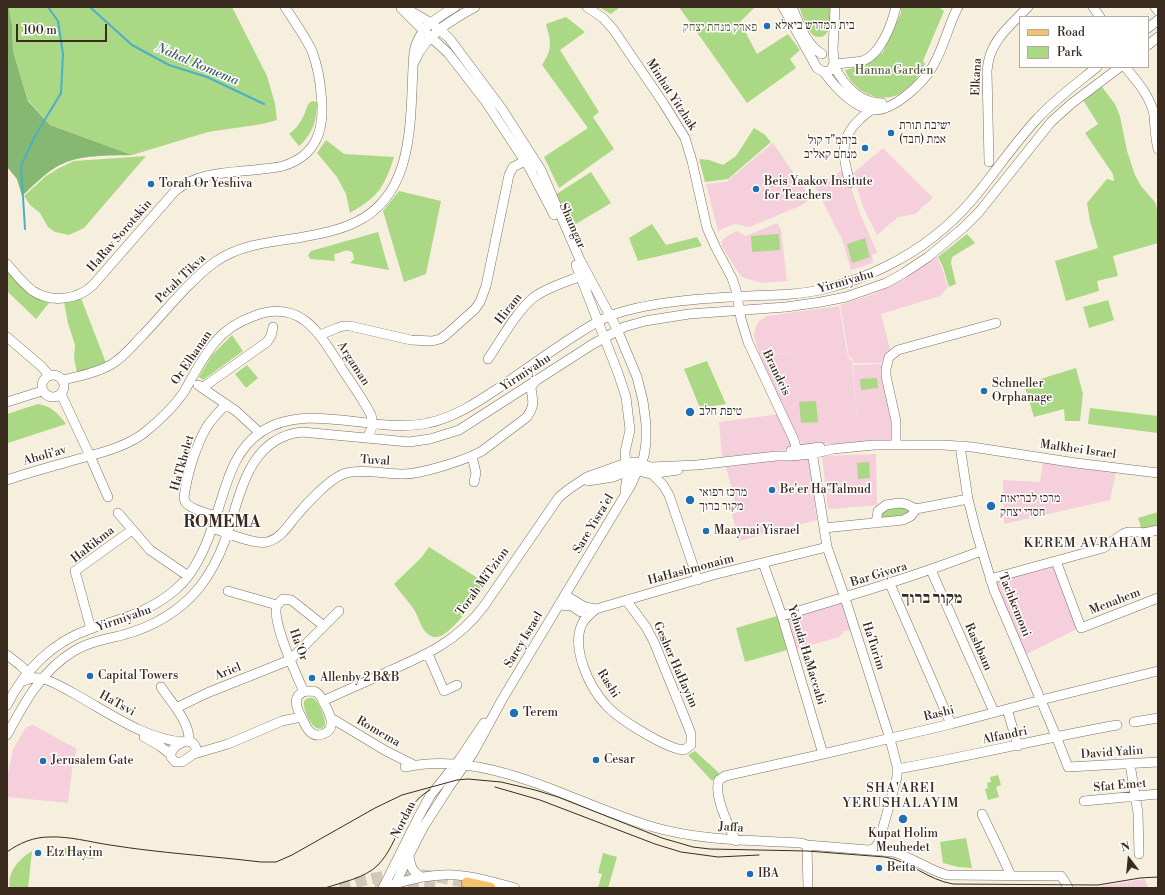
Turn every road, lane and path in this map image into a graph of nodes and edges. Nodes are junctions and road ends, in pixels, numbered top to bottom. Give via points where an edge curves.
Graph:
1 (285, 7) edge
2 (400, 7) edge
3 (404, 7) edge
4 (455, 7) edge
5 (475, 7) edge
6 (586, 7) edge
7 (783, 7) edge
8 (792, 7) edge
9 (835, 7) edge
10 (896, 7) edge
11 (958, 7) edge
12 (1028, 7) edge
13 (1093, 7) edge
14 (1155, 7) edge
15 (1158, 11) edge
16 (1020, 16) edge
17 (1099, 16) edge
18 (1019, 17) edge
19 (1158, 20) edge
20 (431, 23) junction
21 (1149, 27) edge
22 (423, 30) junction
23 (440, 30) junction
24 (834, 34) junction
25 (1158, 37) edge
26 (431, 38) junction
27 (1149, 44) edge
28 (823, 54) junction
29 (834, 62) junction
30 (816, 64) junction
31 (1096, 68) edge
32 (1119, 68) edge
33 (1126, 68) edge
34 (412, 72) junction
35 (824, 72) junction
36 (1144, 93) junction
37 (1158, 106) edge
38 (875, 107) junction
39 (1156, 113) edge
40 (1158, 149) edge
41 (529, 150) junction
42 (525, 161) junction
43 (989, 162) dead end
44 (850, 183) dead end
45 (7, 264) edge
46 (581, 276) junction
47 (735, 297) junction
48 (740, 310) junction
49 (610, 316) junction
50 (598, 322) junction
51 (996, 323) dead end
52 (628, 326) junction
53 (273, 327) dead end
54 (617, 330) junction
55 (320, 335) junction
56 (7, 337) edge
57 (604, 337) junction
58 (627, 352) junction
59 (488, 359) dead end
60 (49, 375) junction
61 (63, 380) junction
62 (190, 380) junction
63 (536, 380) junction
64 (202, 388) junction
65 (42, 391) junction
66 (519, 391) junction
67 (61, 394) junction
68 (532, 394) junction
69 (7, 402) edge
70 (226, 404) junction
71 (370, 424) junction
72 (260, 433) junction
73 (367, 437) junction
74 (896, 445) junction
75 (820, 448) junction
76 (960, 448) junction
77 (833, 449) junction
78 (794, 453) junction
79 (812, 454) junction
80 (90, 456) junction
81 (472, 456) junction
82 (697, 465) junction
83 (626, 467) junction
84 (640, 467) junction
85 (1158, 473) edge
86 (652, 474) junction
87 (7, 480) edge
88 (474, 482) dead end
89 (631, 485) junction
90 (108, 497) dead end
91 (968, 499) junction
92 (916, 509) junction
93 (616, 511) junction
94 (118, 513) dead end
95 (213, 514) junction
96 (876, 523) junction
97 (212, 528) junction
98 (824, 528) junction
99 (132, 530) junction
100 (1158, 530) edge
101 (228, 533) junction
102 (827, 547) junction
103 (981, 552) junction
104 (1056, 561) junction
105 (763, 563) junction
106 (931, 570) junction
107 (188, 576) junction
108 (990, 579) junction
109 (698, 580) junction
110 (890, 584) junction
111 (228, 591) dead end
112 (565, 595) junction
113 (845, 598) junction
114 (1158, 598) edge
115 (626, 600) junction
116 (277, 605) junction
117 (559, 605) junction
118 (596, 609) junction
119 (339, 611) dead end
120 (782, 616) junction
121 (585, 619) junction
122 (324, 626) junction
123 (90, 629) junction
124 (428, 654) junction
125 (7, 655) edge
126 (290, 660) junction
127 (7, 662) edge
128 (1158, 671) edge
129 (35, 675) junction
130 (456, 685) dead end
131 (161, 687) dead end
132 (304, 692) junction
133 (503, 698) junction
134 (1041, 700) junction
135 (323, 701) junction
136 (7, 705) edge
137 (176, 708) junction
138 (1007, 709) junction
139 (994, 712) junction
140 (301, 717) junction
141 (331, 718) junction
142 (1158, 718) edge
143 (1134, 722) dead end
144 (951, 724) junction
145 (1117, 725) dead end
146 (7, 735) edge
147 (1056, 736) junction
148 (241, 738) junction
149 (890, 738) junction
150 (189, 742) junction
151 (691, 744) joint
152 (1018, 746) junction
153 (473, 753) junction
154 (170, 754) junction
155 (194, 754) junction
156 (823, 754) junction
157 (1158, 762) edge
158 (1130, 764) junction
159 (410, 766) joint
160 (459, 767) junction
161 (1068, 767) joint
162 (484, 769) junction
163 (897, 769) junction
164 (1158, 794) edge
165 (1135, 796) junction
166 (1084, 801) dead end
167 (982, 814) dead end
168 (736, 841) junction
169 (807, 845) junction
170 (870, 850) junction
171 (409, 854) junction
172 (1139, 854) dead end
173 (1011, 876) junction
174 (421, 877) junction
175 (467, 883) tunnel mouth
176 (395, 886) edge
177 (383, 888) edge
178 (490, 888) edge
179 (515, 888) edge
180 (808, 888) edge
181 (1068, 888) edge

1 - 45 street, HaRav Sorotskin via 308,43 320,77 323,116 321,129 310,149 300,158 283,166 206,175 189,181 175,191 93,285 82,294 56,298 40,295
2 - 22 street, Shamgar
3 - 20 street, Shamgar
4 - 20 street
5 - 23 street
6 - 47 street, Minhat Yitzhak via 613,29 681,130 692,161 706,236 725,271
7 - 30 street
8 - 28 street via 807,39
9 - 24 street
10 - 29 street via 876,53 864,60
11 - 38 street via 933,66 919,85 908,95 884,109
12 - 16 street, Elkana
13 - 17 street
14 - 15 street
18 - 43 street, Elkana via 996,41 989,56
19 - 21 street
20 - 22 street
20 - 23 street, Shamgar
22 - 26 street, Shamgar
22 - 34 street via 415,46
23 - 26 street
23 - 41 street, Shamgar via 454,44 484,84
24 - 28 street via 831,44
24 - 29 street
25 - 27 street
26 - 34 street via 420,50
26 - 42 street, Shamgar via 459,66
28 - 29 street via 830,54
28 - 30 street via 817,58
29 - 35 street via 830,71
29 - 38 street via 844,82
30 - 35 street via 818,70
31 - 47 street, Yirmiyahu via 1033,122 964,209 911,253 872,273 822,290
32 - 48 street, Yirmiyahu via 1051,122 972,220 916,266 886,283 846,297 801,305
33 - 36 street
34 - 61 street, Petah Tikva via 409,137 403,166 396,184 376,209 361,220 341,228 246,247 222,258 196,278 120,358 102,368
35 - 38 street via 846,97 857,105
36 - 37 street
36 - 39 street
38 - 44 street via 852,127 845,142 844,160
39 - 40 street via 1155,132
41 - 42 street
41 - 49 street, Shamgar via 546,179 580,260
42 - 46 street, Shamgar via 551,209
42 - 55 street via 510,171 484,294 475,310 446,335 432,341 411,340 350,326 343,326
46 - 50 street, Shamgar
46 - 59 street, Hiram via 533,298
47 - 48 street, Brandeis
47 - 49 street, Yirmiyahu via 683,301
48 - 52 street, Yirmiyahu via 675,316
48 - 78 street, Brandeis via 751,349 792,434
49 - 50 street, Yirmiyahu
49 - 54 street, Shamgar
50 - 57 street, Shamgar
50 - 71 street, Yirmiyahu via 461,411 429,423 406,426
51 - 74 street via 898,350 889,357 886,363 886,376 896,422
52 - 54 street, Yirmiyahu
52 - 58 street via 625,338
53 - 64 street via 267,342
54 - 57 street, Yirmiyahu
54 - 58 street, Shamgar
55 - 62 street, Or Elhanan via 302,318 286,311 259,314 236,324 217,339
55 - 71 street, Argaman via 365,406
56 - 60 street
57 - 63 street, Yirmiyahu
57 - 83 street, Shamgar via 629,412
58 - 84 street, Shamgar via 639,385 645,416 646,442
60 - 61 street via 57,375
60 - 65 street via 42,383
61 - 67 street via 64,388
62 - 64 street
62 - 80 street, Or Elhanan via 168,413 143,434
63 - 66 street, Yirmiyahu
63 - 68 street, Tuval via 532,386
64 - 70 street
65 - 67 street via 51,397
65 - 69 street
66 - 68 street via 528,390
66 - 73 street, Yirmiyahu via 459,430 441,436 409,442
67 - 80 street
68 - 81 street, Tuval via 534,404 526,417
70 - 72 street
70 - 95 street, HaTkhelet via 203,434 185,493 188,505
71 - 72 street, Yirmiyahu via 303,419 278,424
71 - 73 street, Argaman
72 - 95 street, Yirmiyahu via 247,444 236,460
73 - 101 street, Yirmiyahu via 302,432 276,441 262,453 245,478
74 - 76 street, Malkhei Israel
74 - 77 street, Malkhei Israel
75 - 77 street, Malkhei Israel
75 - 78 street, Malkhei Israel
75 - 79 street
76 - 85 street, Malkhei Israel
76 - 91 street, Tachkemoni
77 - 79 street, Malkhei Israel
78 - 79 street, Malkhei Israel
78 - 82 street, Malkhei Israel
79 - 98 street, HaTurim
80 - 87 street, Aholi'av
80 - 90 street
81 - 88 street via 476,473
81 - 101 street, Tuval via 411,473 347,473 336,478 316,495 276,538 260,542
82 - 84 street, Malkhei Israel
82 - 86 street, Malkhei Israel
83 - 84 street, Malkhei Israel via 634,462
83 - 93 street via 626,488
83 - 124 street, Torah MiTzion via 594,474 562,494 553,503 472,621
84 - 86 street, Malkhei Israel via 645,474
84 - 89 street, Sare Yisra'el
86 - 89 street
86 - 109 street via 669,495
89 - 93 street, Sare Yisra'el
91 - 92 street
91 - 103 street, Tachkemoni
92 - 96 street via 907,519
92 - 96 street via 899,503 886,505 878,511
93 - 112 street, Sare Yisra'el
94 - 99 street
95 - 97 street, Yirmiyahu
96 - 98 street
97 - 101 street, Tuval
97 - 107 street, Yirmiyahu
98 - 102 street, HaTurim
99 - 107 street via 150,550
99 - 123 street, HaRikma via 76,571
100 - 104 street via 1123,534 1103,548
101 - 129 street, Yirmiyahu via 221,552 204,581 177,609 133,632 81,647 68,654 49,671
102 - 105 street, HaHashmonaim
102 - 113 street, HaTurim
103 - 106 street, Bar Giyora
103 - 108 street, Tachkemoni
104 - 108 street
104 - 114 street, Menahem via 1081,628
105 - 109 street, HaHashmonaim
105 - 120 street, Yehuda HaMaccabi
106 - 110 street, Bar Giyora
106 - 139 street, Rashbam
107 - 123 street, Yirmiyahu via 175,590 148,608 124,619
108 - 134 street, Tachkemoni
109 - 115 street, HaHashmonaim
110 - 113 street, Bar Giyora
110 - 144 street
111 - 116 street
112 - 117 street, Sarey Israel
112 - 118 street via 585,607
113 - 120 street, Bar Giyora
113 - 149 street, HaTurim
115 - 118 street, HaHashmonaim
115 - 151 street, Gesher HaHayim via 646,627 659,653 691,734
116 - 122 street via 283,600 291,600
116 - 126 street, Ha'Or via 275,614
117 - 121 street via 576,608
117 - 133 street, Sarey Israel
118 - 121 street
119 - 122 street
120 - 156 street, Yehuda HaMaccabi
121 - 151 street, Rashi via 579,637 580,656 589,679 607,707 630,724 669,746 684,750
122 - 126 street
123 - 129 street, Yirmiyahu via 68,639 38,661
124 - 130 street via 444,691
124 - 135 street, Torah MiTzion
125 - 129 street
126 - 132 street, Ha'Or
126 - 137 street, Ariel
127 - 129 street
128 - 134 street, Rashi
129 - 136 street, Yirmiyahu via 20,682
129 - 146 street, Yirmiyahu via 34,689
129 - 150 street, HaTsvi via 153,736
129 - 154 street, HaTsvi via 72,699
131 - 137 street
132 - 135 street via 315,692
132 - 140 street via 299,695 296,702
133 - 153 street, Sarey Israel
133 - 160 street, Sarey Israel
134 - 138 street, Rashi
134 - 147 street, Tachkemoni
135 - 141 street
137 - 150 street via 188,728
138 - 139 street, Rashi
138 - 152 street
139 - 144 street, Rashi
140 - 141 street via 309,731 319,735 330,729
140 - 148 street, HaTsvi via 291,718
141 - 159 street, Romema
142 - 143 street
144 - 149 street, Rashi
145 - 147 street, Alfandri
147 - 152 street, Alfandri
147 - 161 street, Tachkemoni
148 - 150 street, HaTsvi via 205,745
148 - 155 street, HaTsvi
149 - 156 street, Rashi
149 - 163 street, HaTurim
150 - 154 street via 173,748
150 - 155 street via 196,749
152 - 163 street, Alfandri
153 - 160 street, Sarey Israel
153 - 162 street via 475,761
154 - 155 street via 173,761 178,763 184,762
156 - 168 street, Rashi via 725,776 719,780 717,790 726,820
157 - 158 street, David Yalin
158 - 161 street, David Yalin
158 - 165 street
159 - 160 street, Jaffa via 440,763
160 - 162 street, Jaffa
160 - 171 street, Nordau
160 - 177 street, Nordau via 433,791
162 - 168 street, Jaffa via 545,786 652,827 702,838
163 - 170 street, HaTurim via 898,777 879,842
164 - 165 street, Sfat Emet
165 - 166 street, Sfat Emet
165 - 172 street
167 - 173 street
168 - 169 street, Jaffa
169 - 170 street, Jaffa
169 - 180 street
170 - 173 street, Jaffa via 903,854 947,875
171 - 174 street via 412,869
171 - 176 street, Nordau
173 - 181 street, Jaffa via 1061,876
174 - 176 street
174 - 179 street via 463,875
175 - 178 main road
176 - 177 street

